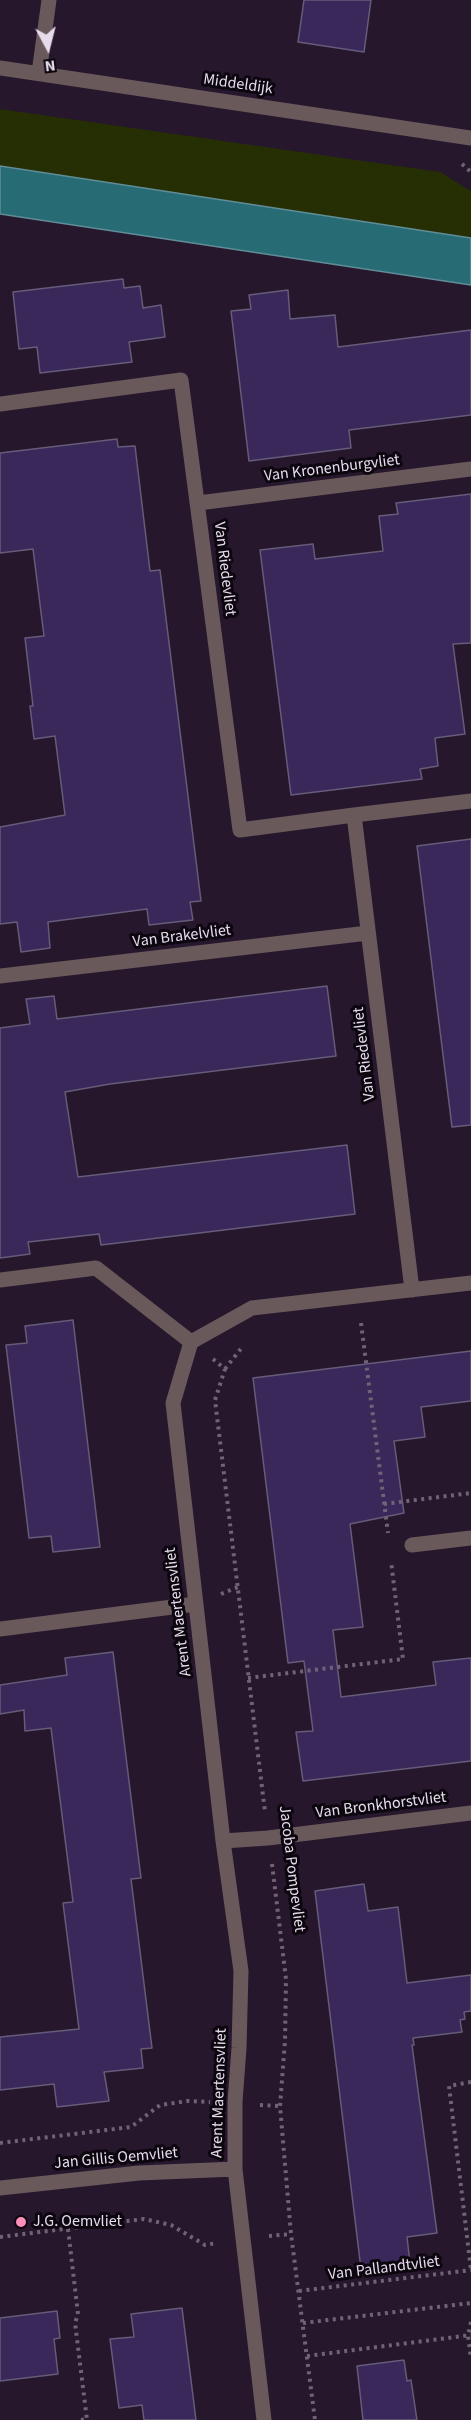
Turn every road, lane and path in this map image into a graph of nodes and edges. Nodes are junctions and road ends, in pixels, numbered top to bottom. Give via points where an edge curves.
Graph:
1 (49, 0) edge
2 (0, 68) edge
3 (39, 73) junction
4 (471, 138) edge
5 (0, 404) edge
6 (471, 469) edge
7 (198, 503) junction
8 (471, 801) edge
9 (354, 814) junction
10 (368, 933) junction
11 (0, 976) edge
12 (0, 1280) edge
13 (471, 1283) edge
14 (412, 1290) junction
15 (357, 1296) junction
16 (191, 1342) junction
17 (471, 1493) edge
18 (384, 1504) junction
19 (388, 1538) dead end
20 (471, 1538) edge
21 (412, 1545) dead end
22 (391, 1560) dead end
23 (195, 1604) junction
24 (0, 1629) edge
25 (248, 1678) junction
26 (471, 1813) edge
27 (268, 1838) junction
28 (224, 1841) junction
29 (471, 2082) edge
30 (235, 2102) junction
31 (280, 2106) junction
32 (0, 2143) edge
33 (235, 2169) junction
34 (0, 2188) edge
35 (68, 2229) junction
36 (291, 2234) junction
37 (0, 2237) edge
38 (243, 2239) junction
39 (471, 2270) edge
40 (299, 2291) junction
41 (471, 2302) edge
42 (303, 2322) junction
43 (471, 2322) edge
44 (470, 2336) edge
45 (307, 2356) junction
46 (471, 2358) edge
47 (87, 2419) edge
48 (81, 2420) edge
49 (264, 2420) edge
50 (315, 2420) edge

1 - 3 street
2 - 3 street, Middeldijk
3 - 4 street, Middeldijk
5 - 7 street, Van Riedevliet via 181,380
6 - 7 street, Van Kronenburgvliet
7 - 9 street, Van Riedevliet via 240,830
8 - 9 street, Van Riedevliet
9 - 10 street, Van Riedevliet
10 - 11 street, Van Brakelvliet
10 - 14 street, Van Riedevliet
12 - 16 street via 96,1268
13 - 14 street
14 - 15 street
15 - 16 street via 252,1308
15 - 18 path
16 - 23 street, Arent Maertensvliet via 173,1403
16 - 25 path, Jacoba Pompevliet via 225,1369 215,1400
17 - 18 path
18 - 19 path
20 - 21 street
22 - 25 path via 403,1659
23 - 24 street
23 - 28 street, Arent Maertensvliet
25 - 27 path, Jacoba Pompevliet
26 - 27 street, Van Bronkhorstvliet
27 - 28 street, Van Bronkhorstvliet
27 - 31 path, Jacoba Pompevliet via 286,1979
28 - 30 street, Arent Maertensvliet via 241,1971
29 - 39 path via 449,2086
30 - 31 path, Jan Gillis Oemvliet
30 - 32 path, Jan Gillis Oemvliet via 160,2105 131,2127
30 - 33 street, Arent Maertensvliet
31 - 36 path, Jacoba Pompevliet
33 - 34 street, Jan Gillis Oemvliet via 139,2173
33 - 38 street
35 - 37 path
35 - 38 path via 144,2219 171,2224 205,2244
35 - 47 path
36 - 38 path
36 - 40 path, Jacoba Pompevliet
38 - 49 street
39 - 40 path, Van Pallandtvliet
40 - 42 path, Jacoba Pompevliet
41 - 42 path
42 - 45 path, Jacoba Pompevliet
43 - 44 path
44 - 45 path
44 - 46 path
45 - 50 path, Jacoba Pompevliet
47 - 48 path

